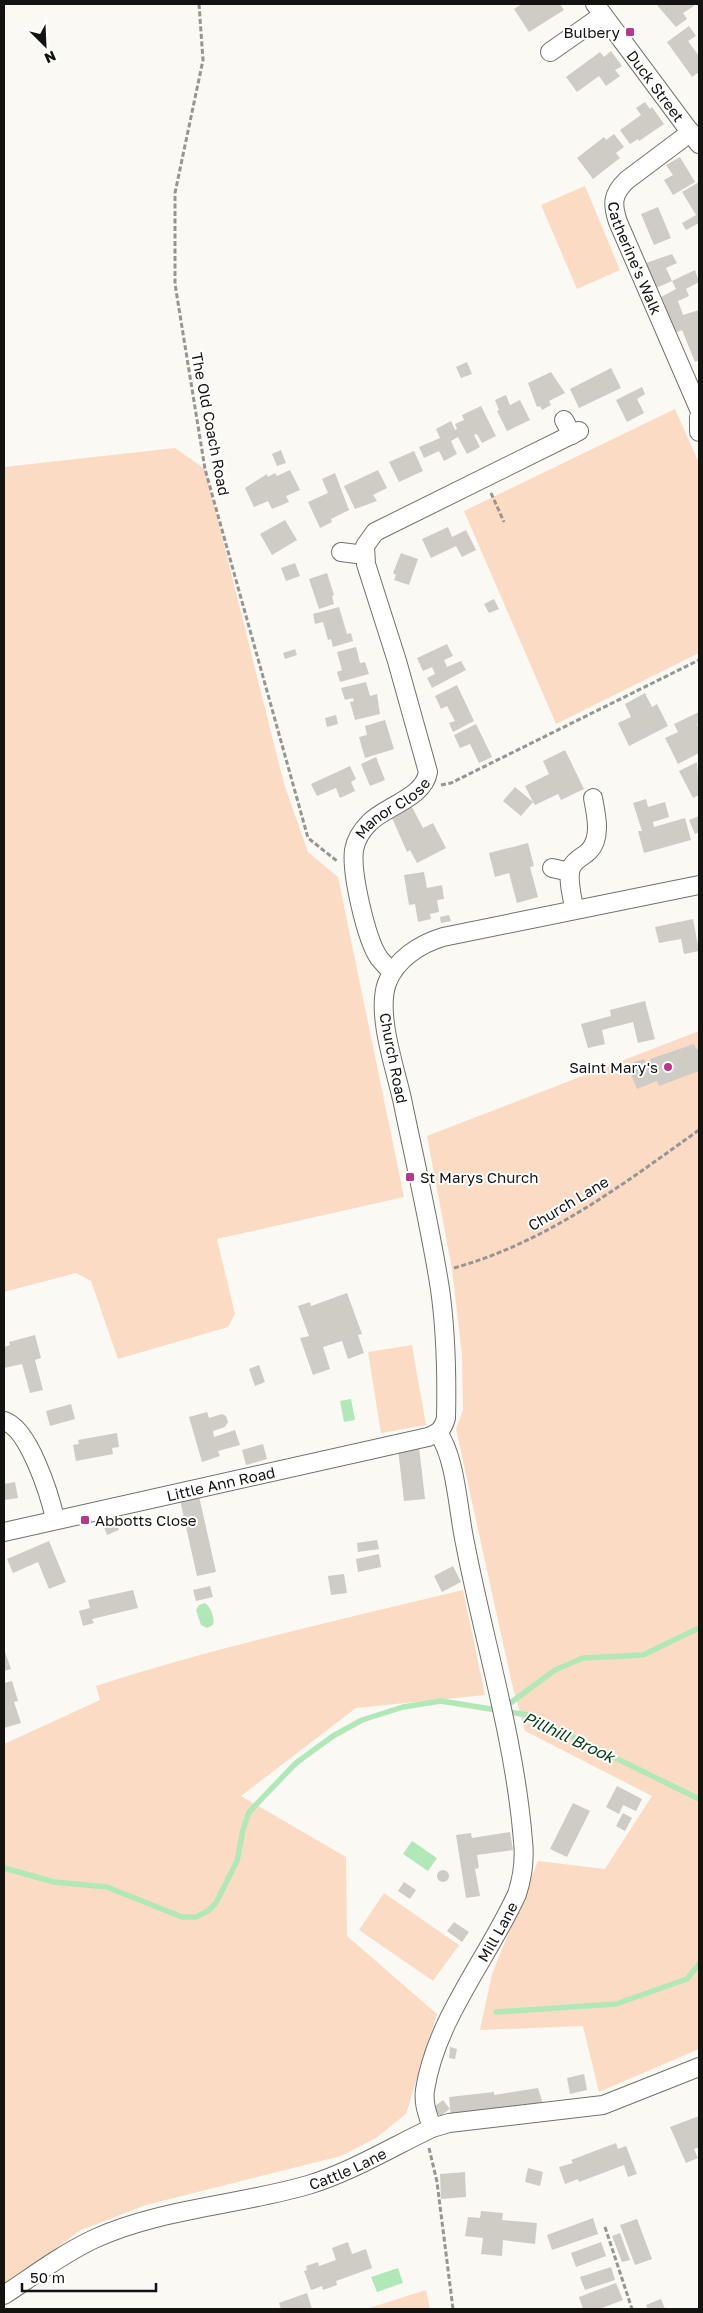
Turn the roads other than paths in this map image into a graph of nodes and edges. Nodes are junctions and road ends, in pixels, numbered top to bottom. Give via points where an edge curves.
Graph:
1 (599, 9) edge
2 (550, 52) dead end
3 (695, 138) edge
4 (694, 382) edge
5 (699, 409) edge
6 (699, 417) edge
7 (572, 429) dead end
8 (699, 432) edge
9 (341, 552) dead end
10 (365, 555) junction
11 (592, 798) dead end
12 (552, 868) dead end
13 (570, 872) junction
14 (699, 885) edge
15 (574, 909) junction
16 (392, 972) junction
17 (4, 1421) edge
18 (438, 1433) junction
19 (55, 1519) junction
20 (4, 1532) edge
21 (699, 2066) edge
22 (432, 2128) junction
23 (4, 2295) edge

1 - 2 street
1 - 3 street, Duck Street
3 - 4 street, Catherine's Walk via 626,180 613,202 618,222
4 - 5 street, Catherine's Walk
6 - 8 street
7 - 10 street via 484,478 375,532 365,546
9 - 10 street
10 - 16 street, Manor Close via 427,764 427,779 410,796 384,811 364,828 354,852 363,918 379,957
11 - 13 street via 597,822 594,842 591,849 572,865
12 - 13 street
13 - 15 street
14 - 15 street, Church Road
15 - 16 street, Church Road via 443,936 414,949
16 - 18 street, Church Road via 384,997 385,1014 436,1272 447,1348 446,1418
17 - 19 street via 26,1444 44,1480
18 - 19 street, Little Ann Road via 428,1438
18 - 22 street, Mill Lane via 448,1452 464,1542 506,1726 523,1840 522,1880 511,1908 452,2016 432,2065 425,2100
19 - 20 street, Little Ann Road
21 - 22 street, Cattle Lane via 603,2105 474,2119
22 - 23 street, Cattle Lane via 308,2185 149,2220 95,2238

